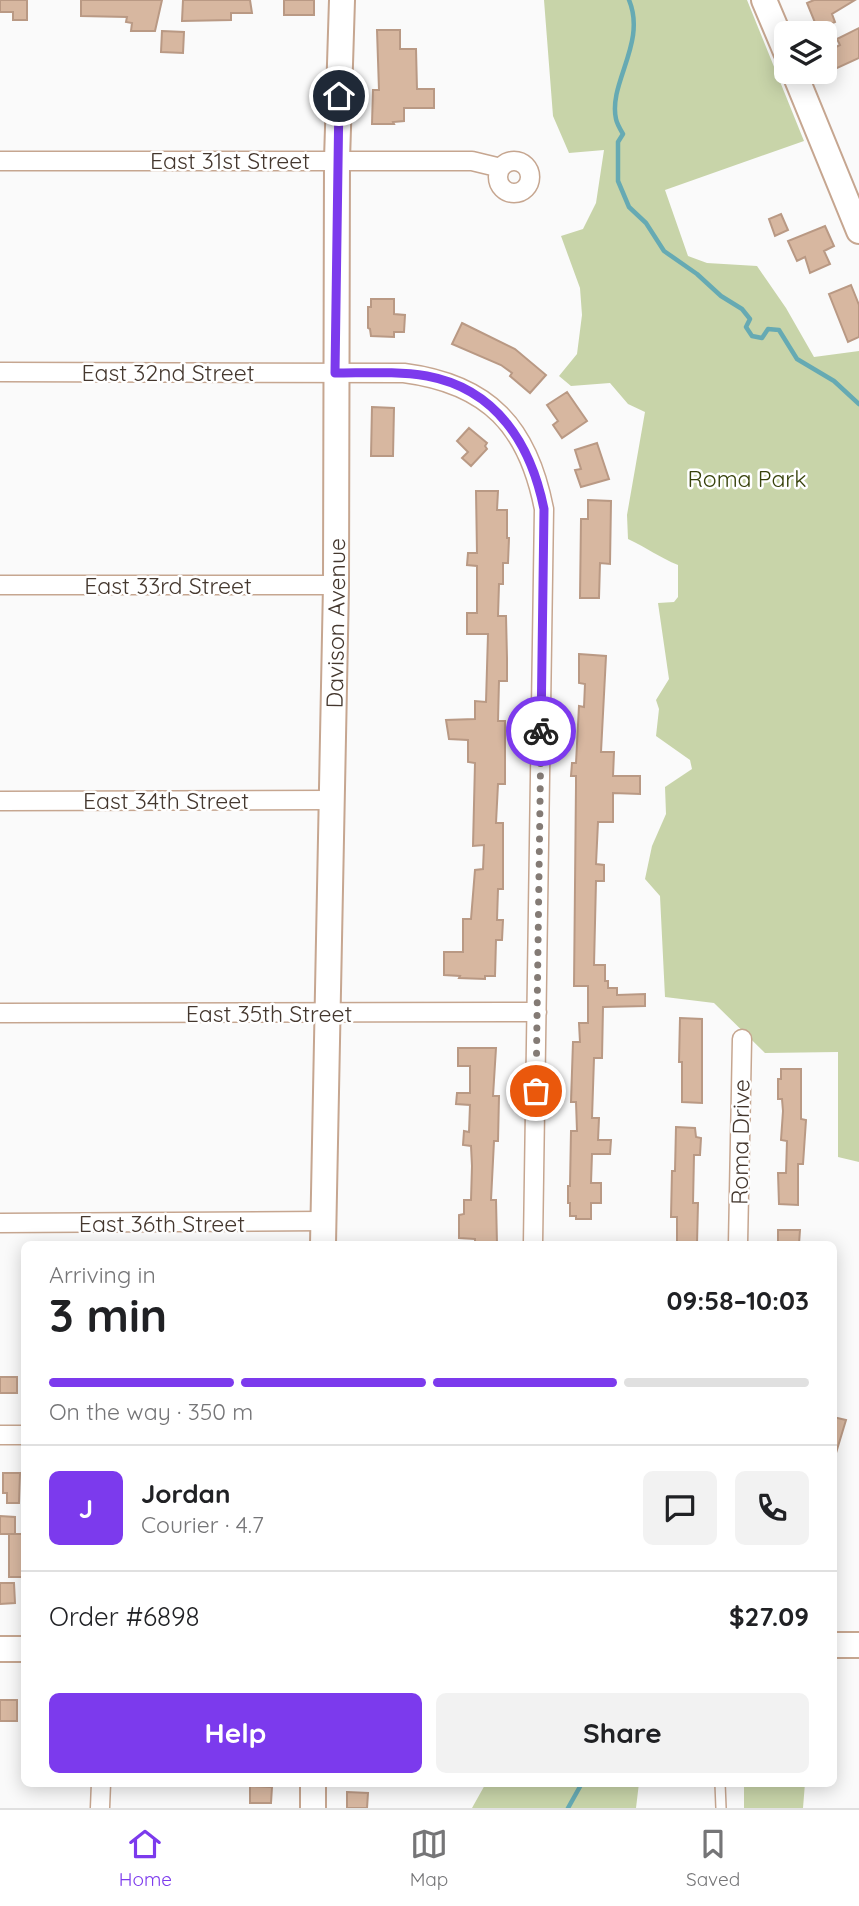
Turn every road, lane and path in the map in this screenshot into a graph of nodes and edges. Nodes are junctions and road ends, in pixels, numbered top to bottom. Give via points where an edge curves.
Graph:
1 (342, 0) edge
2 (764, 0) edge
3 (774, 24) edge
4 (799, 84) edge
5 (337, 160) junction
6 (0, 161) edge
7 (501, 167) dead end
8 (859, 231) edge
9 (0, 373) edge
10 (335, 373) junction
11 (0, 585) edge
12 (336, 585) junction
13 (0, 800) edge
14 (332, 800) junction
15 (537, 1012) junction
16 (0, 1013) edge
17 (327, 1013) junction
18 (742, 1039) dead end
19 (0, 1223) edge
20 (324, 1233) edge
21 (533, 1241) edge
22 (738, 1241) edge
23 (0, 1435) edge
24 (21, 1435) edge
25 (837, 1644) edge
26 (859, 1644) edge
27 (0, 1649) edge
28 (21, 1649) edge
29 (101, 1787) edge
30 (313, 1787) edge
31 (720, 1787) edge
32 (100, 1808) edge
33 (313, 1808) edge
34 (721, 1808) edge

1 - 5 street, Davison Avenue
2 - 3 street
4 - 8 street
5 - 6 street, East 31st Street
5 - 7 street, East 31st Street via 472,161
5 - 10 street, Davison Avenue
9 - 10 street, East 32nd Street
10 - 12 street, Davison Avenue
10 - 15 street, East 32nd Street via 417,375 468,391 514,431 539,484 545,543
11 - 12 street, East 33rd Street
12 - 14 street, Davison Avenue
13 - 14 street, East 34th Street
14 - 17 street, Davison Avenue
15 - 17 street, East 35th Street
15 - 21 street, East 32nd Street
16 - 17 street, East 35th Street
17 - 20 street, Davison Avenue
18 - 22 street, Roma Drive
19 - 20 street, East 36th Street
23 - 24 street
25 - 26 street
27 - 28 street
29 - 32 street
30 - 33 street
31 - 34 lane

